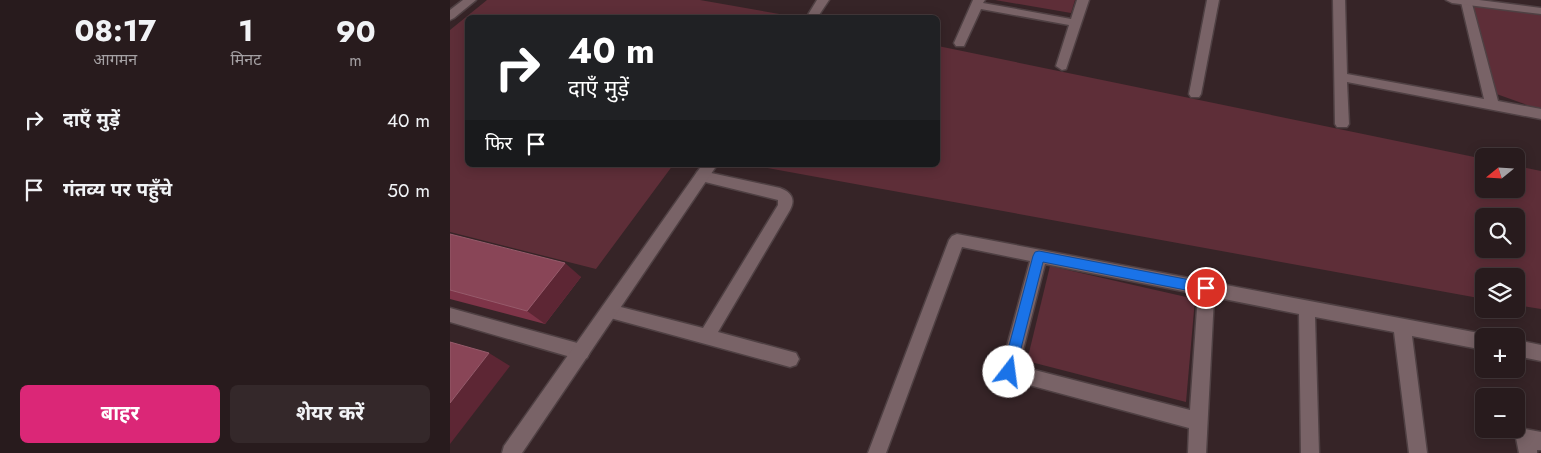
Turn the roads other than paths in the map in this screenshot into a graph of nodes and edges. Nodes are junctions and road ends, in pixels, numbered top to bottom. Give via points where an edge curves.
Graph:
1 (470, 0) edge
2 (823, 0) edge
3 (1083, 0) edge
4 (1212, 0) edge
5 (1339, 0) edge
6 (1452, 0) edge
7 (978, 2) edge
8 (1467, 2) junction
9 (1541, 11) edge
10 (813, 15) edge
11 (450, 16) edge
12 (1076, 23) junction
13 (960, 43) dead end
14 (1062, 66) dead end
15 (1341, 77) junction
16 (1195, 94) dead end
17 (1492, 105) junction
18 (1541, 114) edge
19 (1342, 124) dead end
20 (706, 170) edge
21 (1039, 256) junction
22 (1206, 288) junction
23 (1307, 308) junction
24 (609, 311) junction
25 (450, 315) edge
26 (1402, 326) junction
27 (708, 336) junction
28 (1475, 340) edge
29 (1525, 350) edge
30 (581, 352) junction
31 (1541, 353) edge
32 (790, 359) dead end
33 (1199, 421) junction
34 (1541, 441) edge
35 (883, 452) edge
36 (511, 453) edge
37 (1197, 453) edge
38 (1310, 453) edge
39 (1418, 453) edge
40 (1528, 453) edge

1 - 11 street
2 - 10 street
3 - 12 street
4 - 16 street
5 - 15 street
6 - 8 street
7 - 12 street
7 - 13 street
8 - 9 street
8 - 17 street
12 - 14 street
15 - 17 street
15 - 19 street
17 - 18 street
20 - 24 street
20 - 27 street via 785,197 785,206
21 - 22 street
21 - 33 street via 1009,372
21 - 35 street via 957,240
22 - 23 street
22 - 33 street
23 - 26 street
23 - 38 street
24 - 27 street
24 - 30 street
25 - 30 street
26 - 28 street
26 - 39 street
27 - 32 street
29 - 31 street
30 - 36 street
33 - 37 street
34 - 40 street via 1525,438

